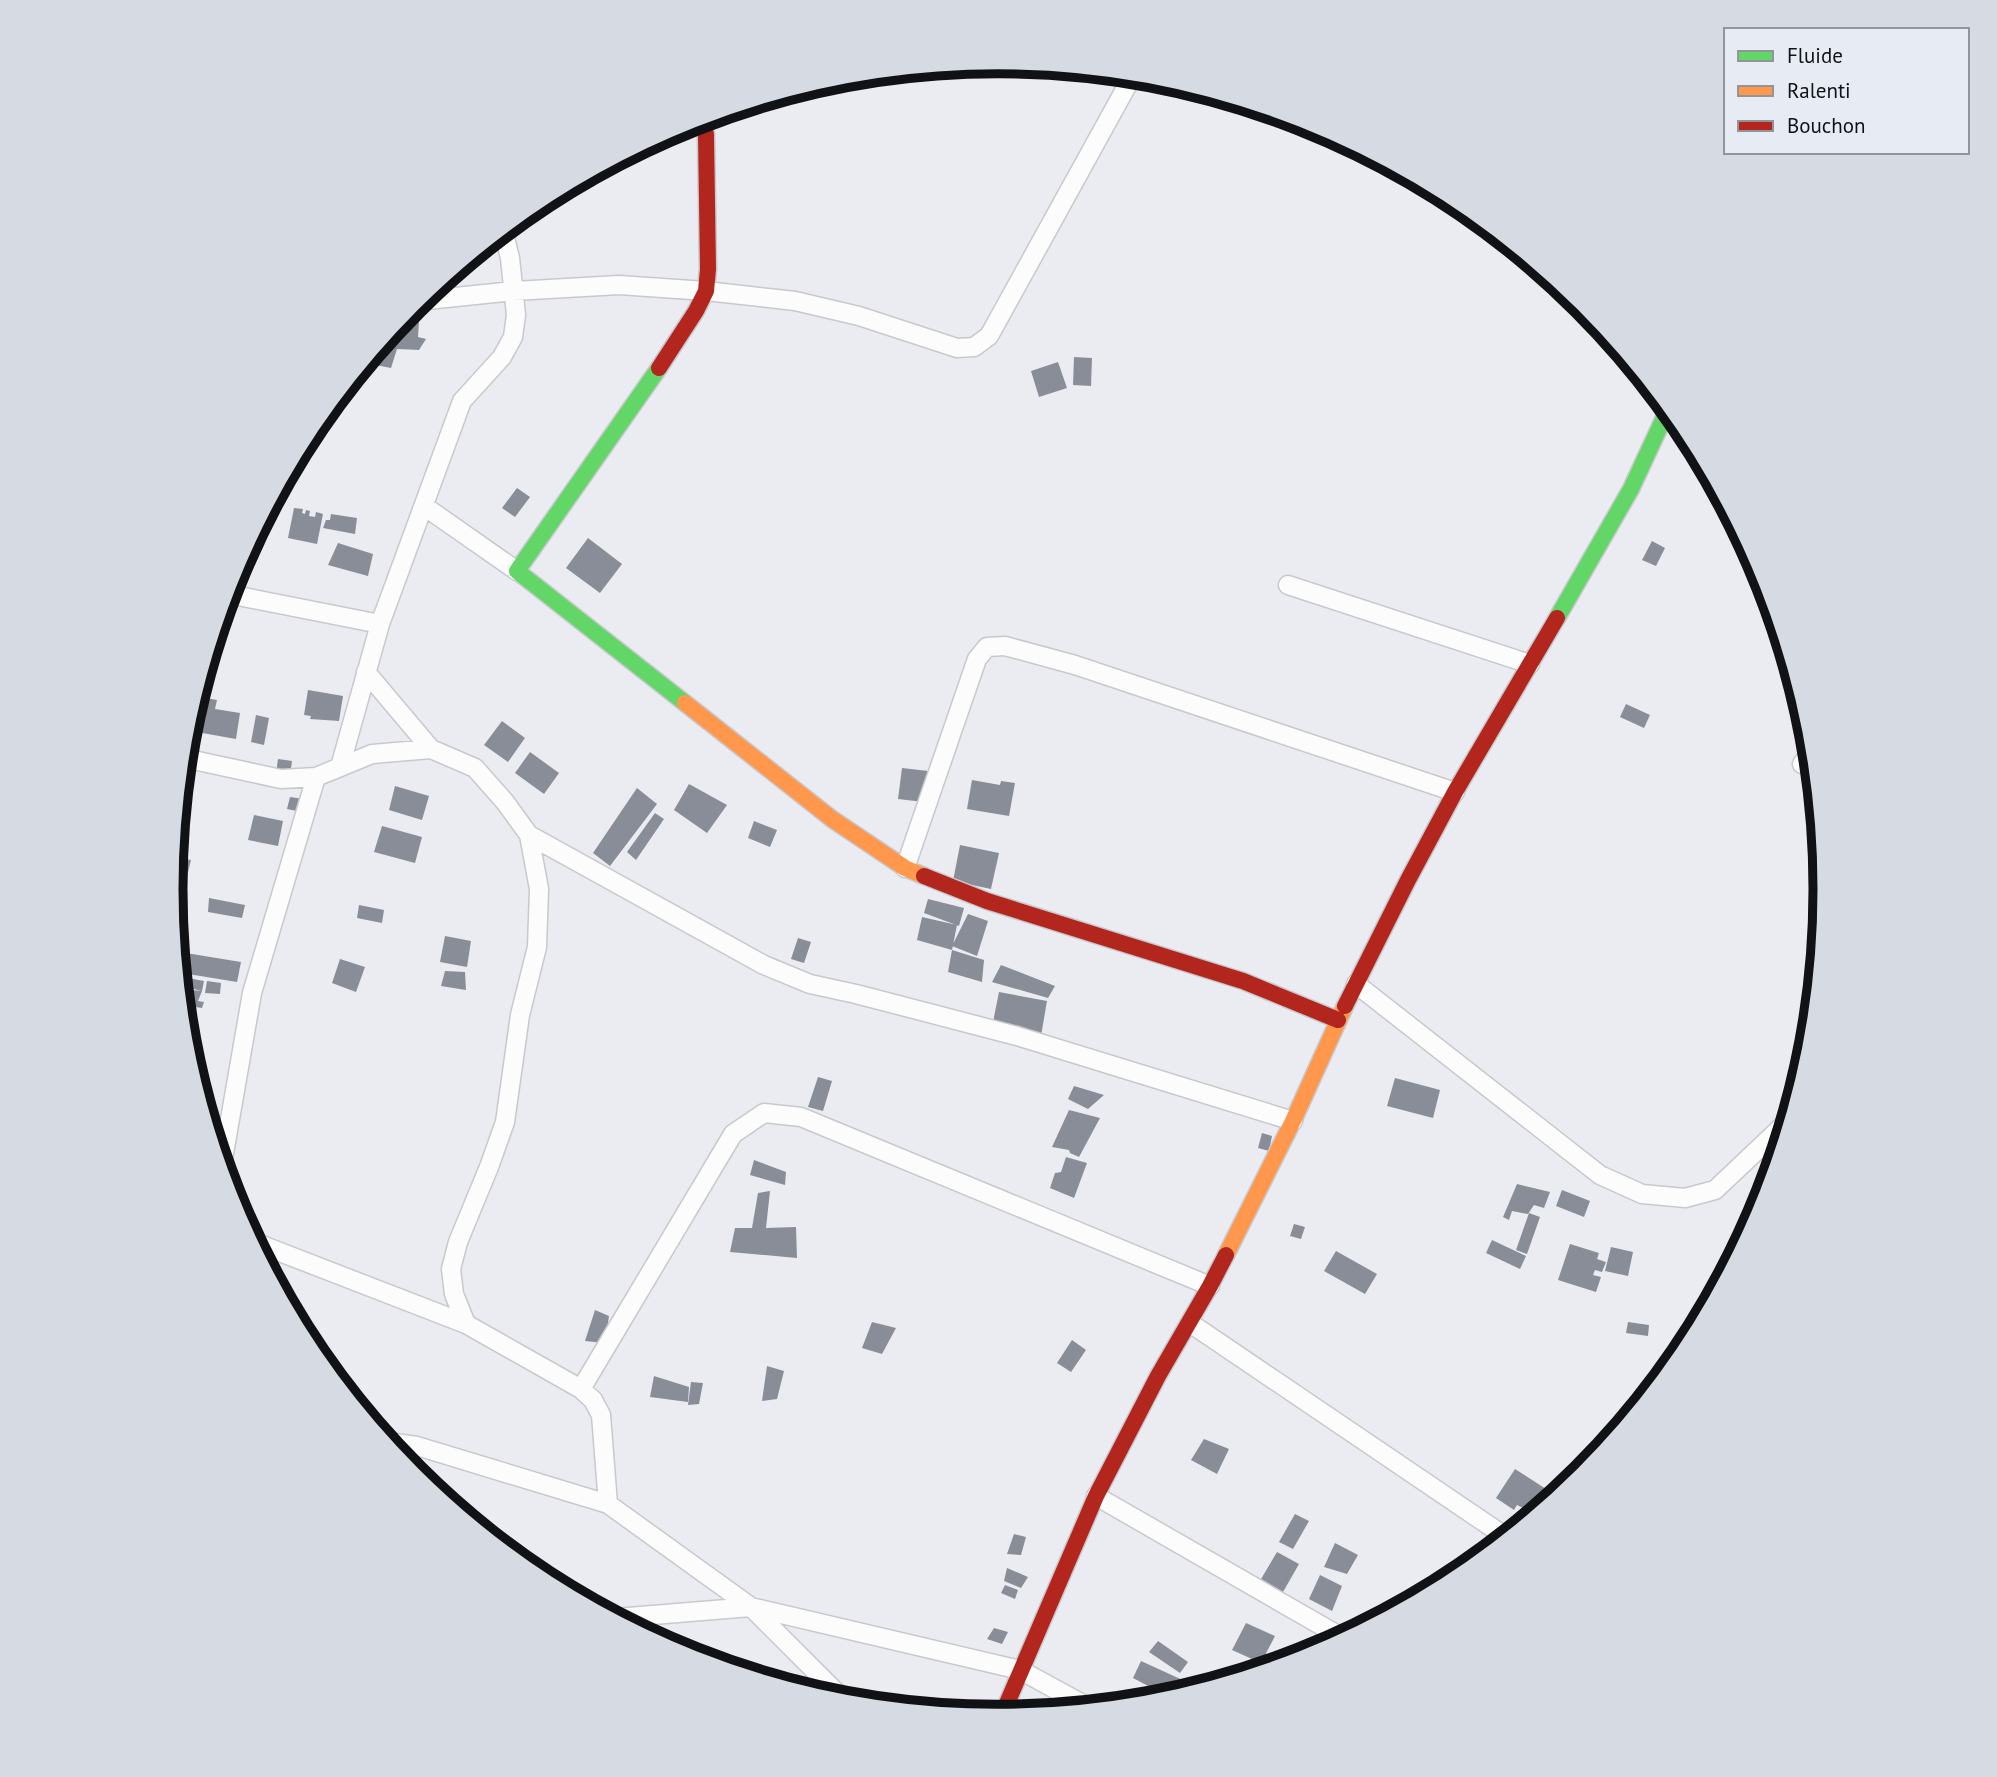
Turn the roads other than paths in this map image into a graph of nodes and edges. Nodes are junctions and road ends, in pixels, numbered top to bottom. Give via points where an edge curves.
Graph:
1 (1128, 84) edge
2 (704, 130) edge
3 (505, 240) edge
4 (514, 290) junction
5 (706, 291) junction
6 (436, 299) edge
7 (1664, 419) edge
8 (424, 506) junction
9 (517, 571) junction
10 (1288, 585) dead end
11 (239, 596) edge
12 (380, 624) junction
13 (1530, 664) junction
14 (366, 672) junction
15 (431, 749) junction
16 (194, 760) edge
17 (340, 767) junction
18 (316, 778) junction
19 (1455, 792) junction
20 (529, 835) junction
21 (905, 868) junction
22 (1356, 984) junction
23 (1338, 1020) junction
24 (1293, 1121) junction
25 (1776, 1132) edge
26 (225, 1145) edge
27 (267, 1247) edge
28 (1210, 1286) junction
29 (1190, 1323) junction
30 (466, 1324) junction
31 (581, 1389) junction
32 (403, 1444) edge
33 (1096, 1496) junction
34 (608, 1504) junction
35 (1499, 1532) edge
36 (751, 1607) junction
37 (633, 1617) edge
38 (1331, 1631) edge
39 (1020, 1670) junction
40 (830, 1686) edge
41 (1075, 1700) edge
42 (1007, 1704) edge

1 - 5 street via 989,336 974,347 957,348 795,301
2 - 5 street
3 - 4 street
4 - 5 street via 618,285
4 - 6 street
4 - 8 street via 513,337 502,357 462,401
5 - 9 street via 649,383
7 - 13 street via 1631,489
8 - 9 street
8 - 12 street
9 - 21 street via 832,819
10 - 13 street
11 - 12 street
12 - 14 street
13 - 19 street
14 - 15 street
14 - 17 street
15 - 17 street via 372,754
15 - 20 street via 475,768
16 - 18 street via 281,779
17 - 18 street
18 - 26 street via 252,993
19 - 21 street via 1075,665 1006,646 987,647 976,659
19 - 22 street
20 - 24 street via 764,965 810,984 1017,1036
20 - 30 street via 538,889 537,947 520,1015 505,1122 451,1269 454,1294
21 - 23 street via 987,901 1243,981
22 - 23 street
22 - 25 street via 1600,1175 1642,1194 1685,1198 1715,1190
23 - 24 street
24 - 28 street
27 - 30 street
28 - 29 street
28 - 31 street via 801,1117 764,1113 733,1133
29 - 33 street
29 - 35 street
30 - 31 street
31 - 34 street via 601,1415
32 - 34 street
33 - 38 street
33 - 39 street
34 - 36 street
36 - 37 street
36 - 39 street
36 - 40 street
39 - 41 street
39 - 42 street

